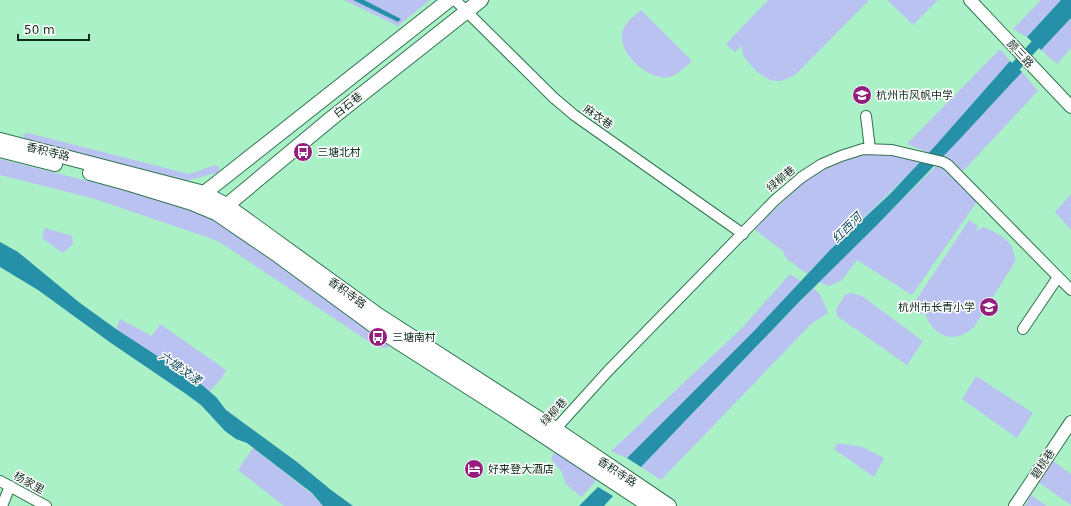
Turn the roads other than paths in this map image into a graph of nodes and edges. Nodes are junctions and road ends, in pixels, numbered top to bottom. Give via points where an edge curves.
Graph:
1 (449, 0) edge
2 (455, 0) edge
3 (481, 0) edge
4 (970, 0) edge
5 (466, 11) junction
6 (1071, 107) edge
7 (866, 116) dead end
8 (0, 140) edge
9 (870, 149) junction
10 (0, 150) edge
11 (204, 193) junction
12 (192, 202) junction
13 (221, 209) junction
14 (743, 234) junction
15 (1058, 277) junction
16 (1071, 290) edge
17 (1022, 329) dead end
18 (1071, 422) edge
19 (551, 434) junction
20 (0, 481) edge
21 (10, 486) junction
22 (2, 506) edge
23 (46, 506) edge
24 (650, 506) edge
25 (668, 506) edge
26 (1015, 506) edge

1 - 11 main road, 白石巷
2 - 5 street, 麻衣巷
3 - 5 main road, 白石巷
4 - 6 street, 颜三路
5 - 13 main road, 白石巷
5 - 14 street, 麻衣巷 via 574,115
7 - 9 street
8 - 11 main road, 香积寺路
9 - 14 street, 绿柳巷 via 840,156 802,177 775,200
9 - 15 street, 绿柳巷 via 892,150 948,165
10 - 12 main road, 香积寺路
11 - 12 main road, 白石巷
11 - 13 main road, 香积寺路
12 - 13 main road, 香积寺路
13 - 19 main road, 香积寺路 via 279,256 384,333
14 - 19 street, 绿柳巷 via 608,371
15 - 16 street, 绿柳巷
15 - 17 street
18 - 26 street, 碧桃巷
19 - 24 main road, 香积寺路
19 - 25 main road, 香积寺路
20 - 21 street, 杨家里
21 - 22 street
21 - 23 street, 杨家里

